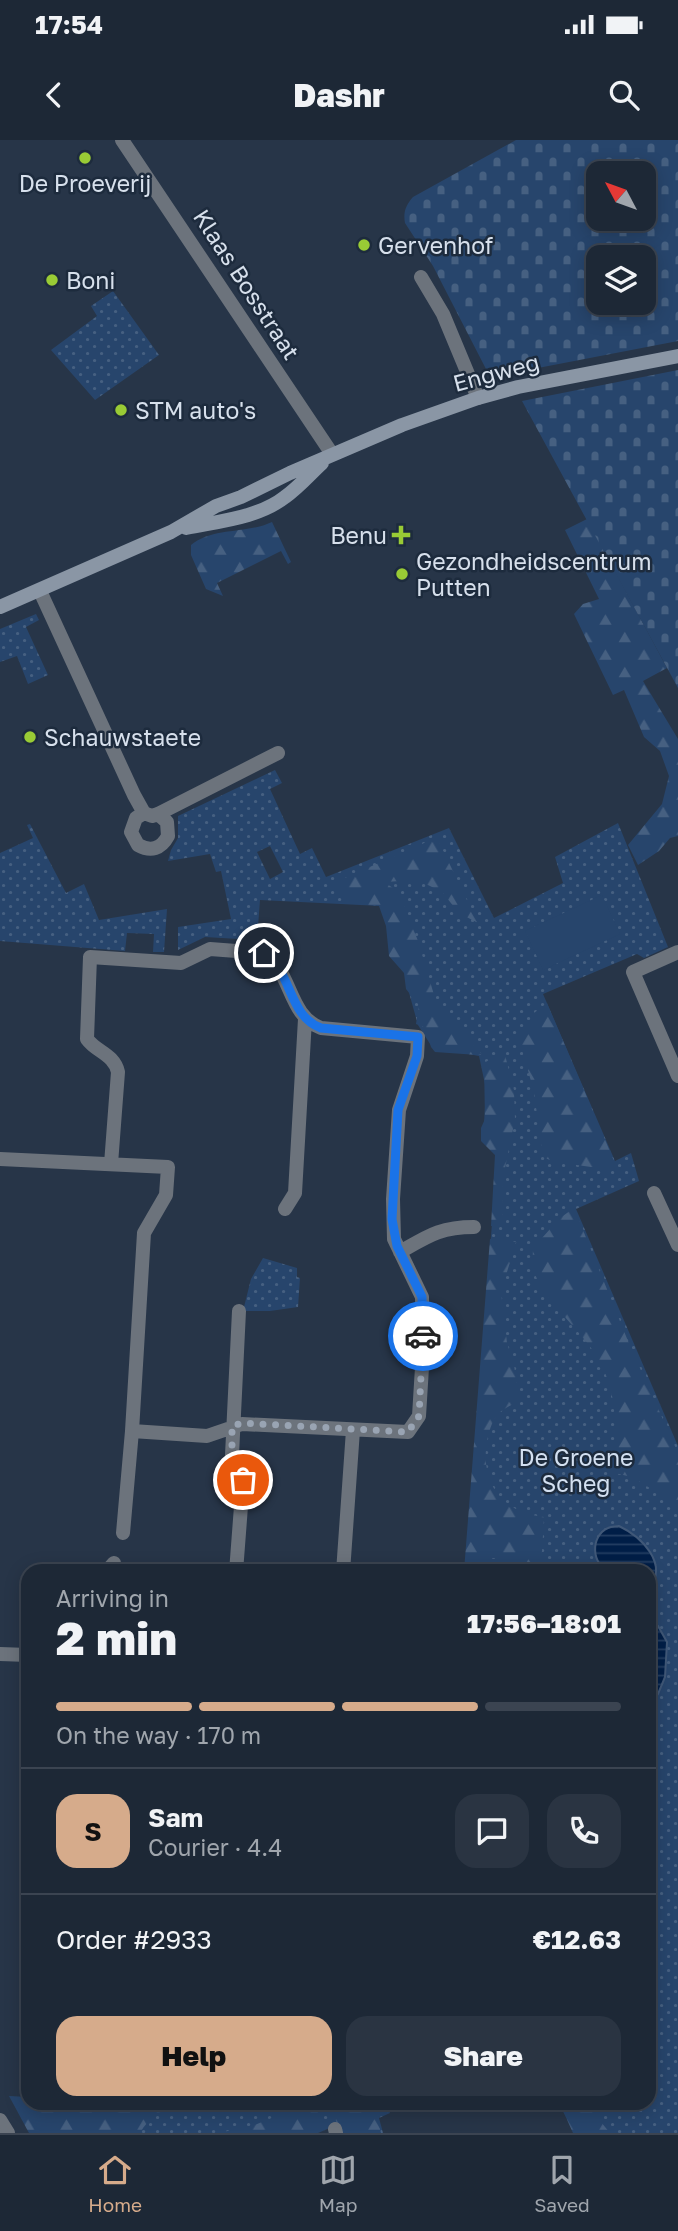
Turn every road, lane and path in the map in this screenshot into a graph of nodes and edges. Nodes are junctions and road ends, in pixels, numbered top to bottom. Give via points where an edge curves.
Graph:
1 (122, 140) edge
2 (421, 277) dead end
3 (678, 356) edge
4 (478, 398) junction
5 (332, 454) junction
6 (40, 591) junction
7 (0, 607) edge
8 (278, 753) dead end
9 (678, 952) edge
10 (305, 1019) junction
11 (678, 1076) edge
12 (0, 1158) edge
13 (111, 1164) junction
14 (654, 1193) dead end
15 (285, 1209) dead end
16 (474, 1227) dead end
17 (678, 1245) edge
18 (400, 1252) junction
19 (239, 1311) dead end
20 (232, 1426) junction
21 (353, 1430) junction
22 (132, 1431) junction
23 (122, 1533) dead end
24 (237, 1564) edge
25 (344, 1564) edge
26 (0, 1654) edge
27 (21, 1655) edge
28 (0, 2120) edge
29 (8, 2133) edge

1 - 5 street, Klaas Bosstraat
2 - 4 street via 443,314
3 - 4 street, Engweg
4 - 5 street, Engweg
5 - 6 street, Engweg
6 - 7 street, Engweg
6 - 8 street via 134,794 151,813
9 - 11 street via 633,972
10 - 13 street via 277,965 264,953 210,949 181,963 90,957 87,1039 111,1058 118,1072
10 - 15 street via 295,1193
10 - 18 street via 321,1028 418,1037 417,1056 398,1110 392,1219
12 - 13 street
13 - 22 street via 168,1167 166,1195 144,1233
14 - 17 street
16 - 18 street via 439,1230
18 - 21 street via 422,1297 419,1416 408,1432
19 - 20 street
20 - 21 street
20 - 22 street via 207,1436
20 - 24 street via 232,1454 243,1480
21 - 25 street
22 - 23 street
26 - 27 street
28 - 29 street

